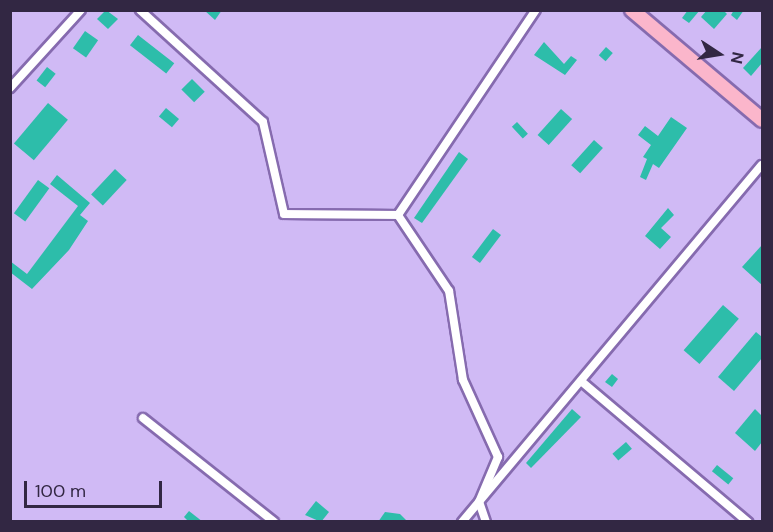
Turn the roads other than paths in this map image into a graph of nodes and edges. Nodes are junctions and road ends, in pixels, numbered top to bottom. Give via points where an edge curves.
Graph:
1 (81, 10) edge
2 (140, 10) edge
3 (536, 10) edge
4 (632, 10) edge
5 (10, 88) edge
6 (762, 118) edge
7 (762, 165) edge
8 (398, 215) junction
9 (581, 381) junction
10 (143, 418) dead end
11 (478, 502) junction
12 (274, 522) edge
13 (462, 522) edge
14 (486, 522) edge
15 (748, 522) edge

1 - 5 street
2 - 8 street via 263,122 284,214
3 - 8 street
4 - 6 main road
7 - 9 street
8 - 11 street via 449,291 463,380 498,457
9 - 11 street
9 - 15 street
10 - 12 street
11 - 13 street
11 - 14 street

